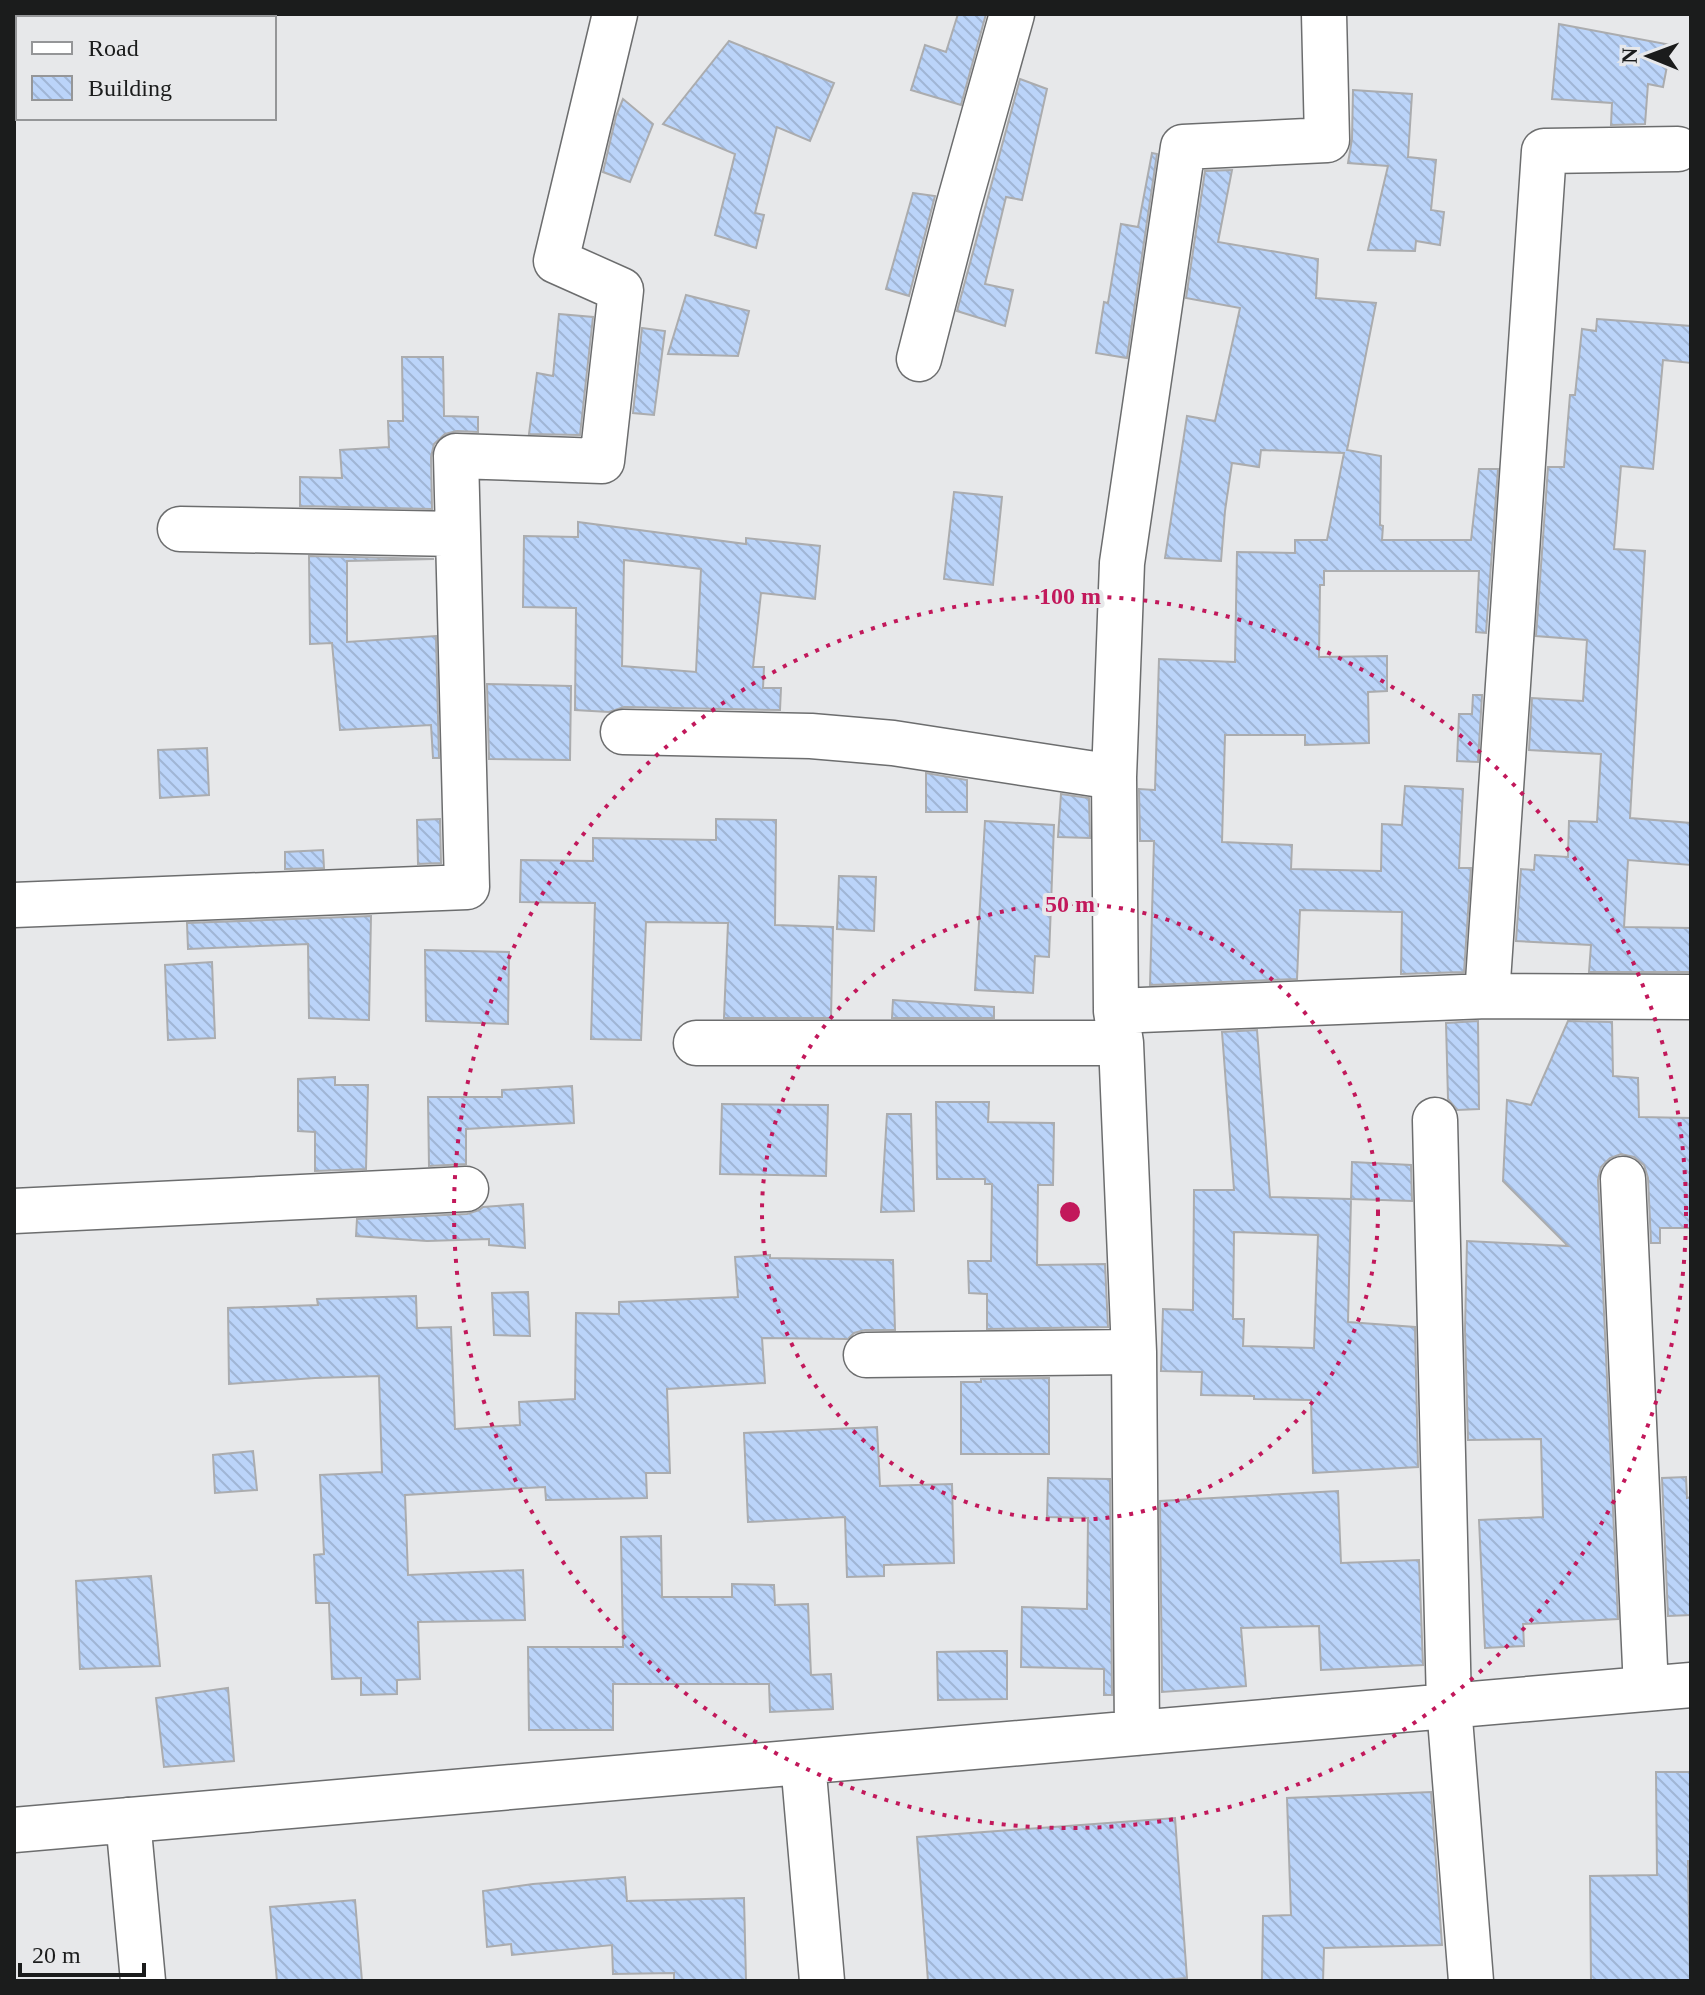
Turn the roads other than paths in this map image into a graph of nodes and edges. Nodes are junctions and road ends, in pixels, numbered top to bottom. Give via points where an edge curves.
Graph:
1 (615, 14) edge
2 (1012, 14) edge
3 (1324, 14) edge
4 (1678, 149) dead end
5 (919, 359) dead end
6 (180, 529) dead end
7 (457, 534) junction
8 (623, 732) dead end
9 (1114, 777) junction
10 (14, 905) edge
11 (1487, 996) junction
12 (1691, 997) edge
13 (1119, 1027) junction
14 (696, 1043) dead end
15 (1435, 1120) dead end
16 (1623, 1179) dead end
17 (466, 1189) dead end
18 (14, 1211) edge
19 (1134, 1352) junction
20 (866, 1355) dead end
21 (1691, 1685) edge
22 (1646, 1689) junction
23 (1449, 1706) junction
24 (1137, 1733) junction
25 (803, 1762) junction
26 (128, 1820) junction
27 (14, 1830) edge
28 (143, 1981) edge
29 (822, 1981) edge
30 (1471, 1981) edge

1 - 7 street via 556,261 621,290 602,461 456,456
2 - 5 street
3 - 9 street via 1327,140 1183,147 1122,563
4 - 11 street via 1544,151
6 - 7 street
7 - 10 street via 467,887
8 - 9 street via 893,743
9 - 13 street
11 - 12 street
11 - 13 street
13 - 14 street
13 - 19 street
15 - 23 street
16 - 22 street
17 - 18 street
19 - 20 street
19 - 24 street
21 - 22 street
22 - 23 street
23 - 24 street
23 - 30 street
24 - 25 street
25 - 26 street
25 - 29 street
26 - 27 street
26 - 28 street

